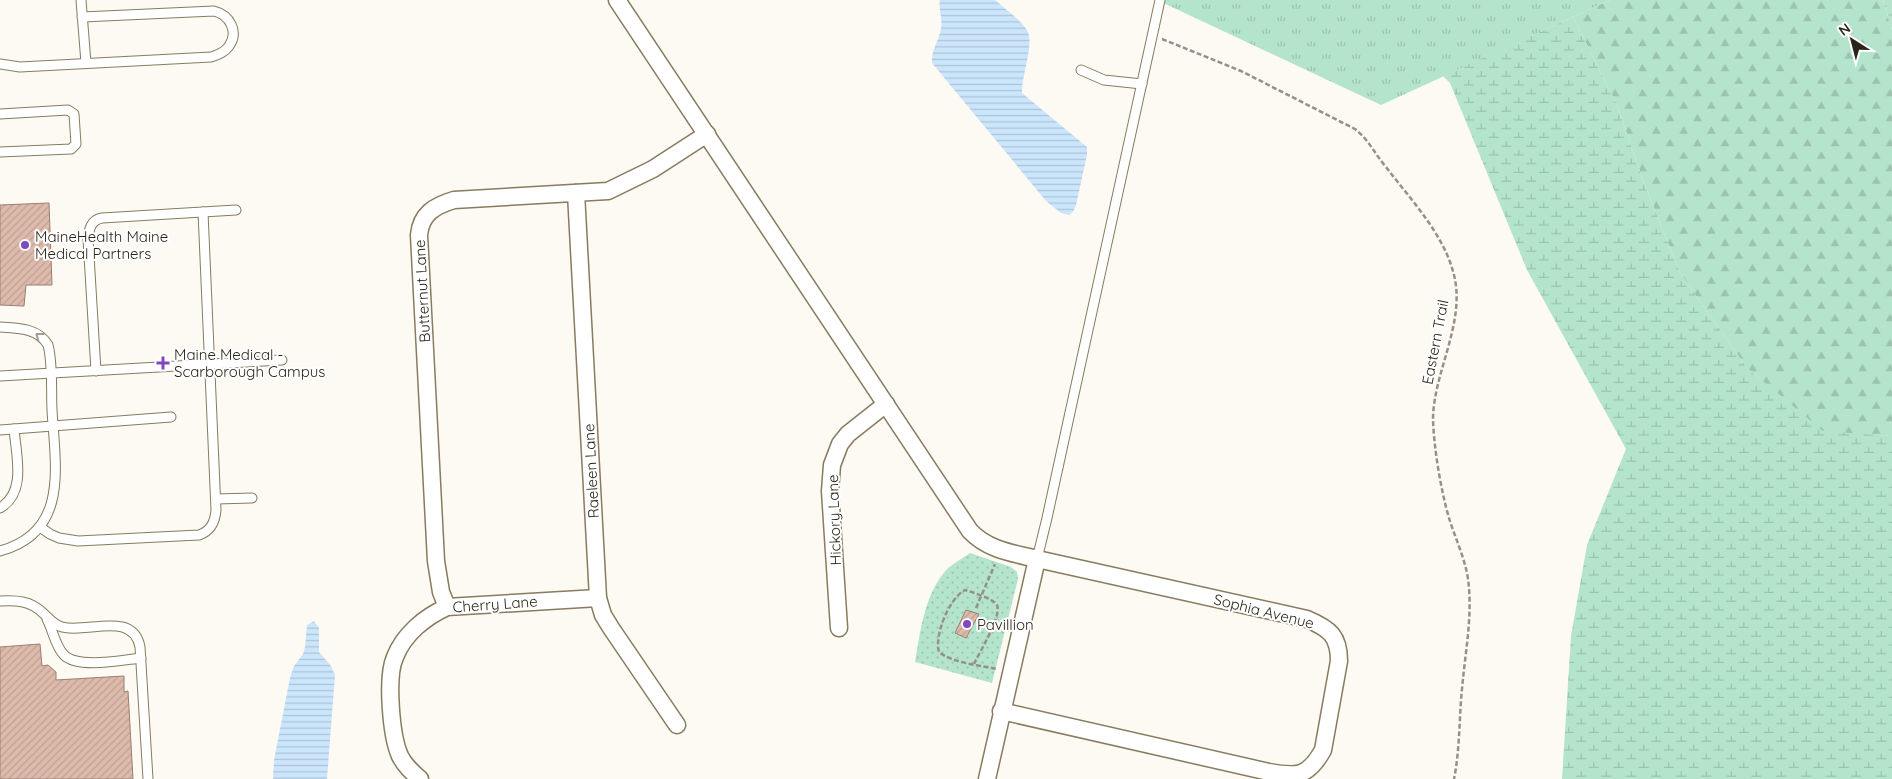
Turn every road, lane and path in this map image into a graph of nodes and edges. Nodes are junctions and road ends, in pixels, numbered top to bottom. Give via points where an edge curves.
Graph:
1 (81, 0) edge
2 (617, 0) edge
3 (1160, 0) edge
4 (82, 17) junction
5 (1153, 35) junction
6 (86, 63) junction
7 (0, 64) edge
8 (1081, 70) dead end
9 (1142, 84) junction
10 (0, 114) edge
11 (707, 134) junction
12 (0, 152) edge
13 (576, 193) junction
14 (236, 210) dead end
15 (203, 212) junction
16 (0, 328) edge
17 (282, 360) dead end
18 (209, 365) junction
19 (96, 370) junction
20 (50, 373) junction
21 (0, 376) edge
22 (886, 404) junction
23 (171, 417) dead end
24 (53, 426) junction
25 (14, 429) junction
26 (0, 430) edge
27 (252, 498) dead end
28 (216, 499) junction
29 (0, 508) edge
30 (40, 527) junction
31 (1000, 550) junction
32 (0, 551) edge
33 (1037, 559) junction
34 (982, 596) junction
35 (598, 598) junction
36 (0, 601) edge
37 (447, 607) junction
38 (976, 608) dead end
39 (43, 612) junction
40 (839, 628) dead end
41 (141, 658) junction
42 (974, 664) junction
43 (1010, 673) junction
44 (1001, 710) junction
45 (677, 725) dead end
46 (148, 779) edge
47 (420, 779) edge
48 (986, 779) edge
49 (1454, 779) edge

1 - 4 lane
2 - 11 street, Sophia Avenue
3 - 5 lane
4 - 6 lane
4 - 6 lane via 214,12 228,17 233,30 229,46 212,57
5 - 9 lane
5 - 49 path, Eastern Trail via 1241,71 1355,129 1370,143 1449,258 1456,287 1456,309 1433,421 1447,510 1464,562 1469,594 1459,750
6 - 7 lane
8 - 9 lane via 1104,80
9 - 33 lane
10 - 12 lane via 68,110 74,114 76,144 71,149
11 - 13 street, Butternut Lane via 653,169 608,191
11 - 22 street, Sophia Avenue
13 - 35 street, Raeleen Lane
13 - 37 street, Butternut Lane via 454,200 433,208 420,226 436,561
14 - 15 lane
15 - 18 lane
15 - 19 lane via 102,218 90,226 88,239
20 -> 16 lane via 49,349 40,335 28,330
17 - 18 lane
18 - 19 lane
18 - 28 lane
19 - 20 lane
20 - 21 lane
20 - 24 lane
22 - 31 street, Sophia Avenue via 970,531 988,546
22 - 40 street, Hickory Lane via 848,434 840,444 832,465 830,491
23 - 24 lane
24 - 25 lane
24 - 30 lane via 55,487 51,508
25 - 26 lane
25 - 29 lane via 16,489 12,498
27 - 28 lane
28 - 30 lane via 212,526 199,535 78,541 59,538
30 - 32 lane via 28,538
31 - 33 street, Sophia Avenue
31 - 34 path
33 - 43 street
33 - 44 street, Sophia Avenue via 1295,615 1328,630 1337,641 1340,661 1323,750 1310,769 1302,774 1284,775
34 - 38 path
34 - 42 path via 995,602 998,610
34 - 42 path via 962,592 946,614 937,640 938,652
35 - 37 street, Cherry Lane
35 - 45 street, Raeleen Lane via 611,628
36 - 39 lane via 25,602
37 - 47 street, Cherry Lane via 423,622 402,643 391,673 396,746 405,764
39 - 41 lane via 62,627 126,628 138,638
39 - 41 lane via 62,653 70,659 86,662
41 - 46 lane
42 - 43 path
43 - 44 street
44 - 48 street

